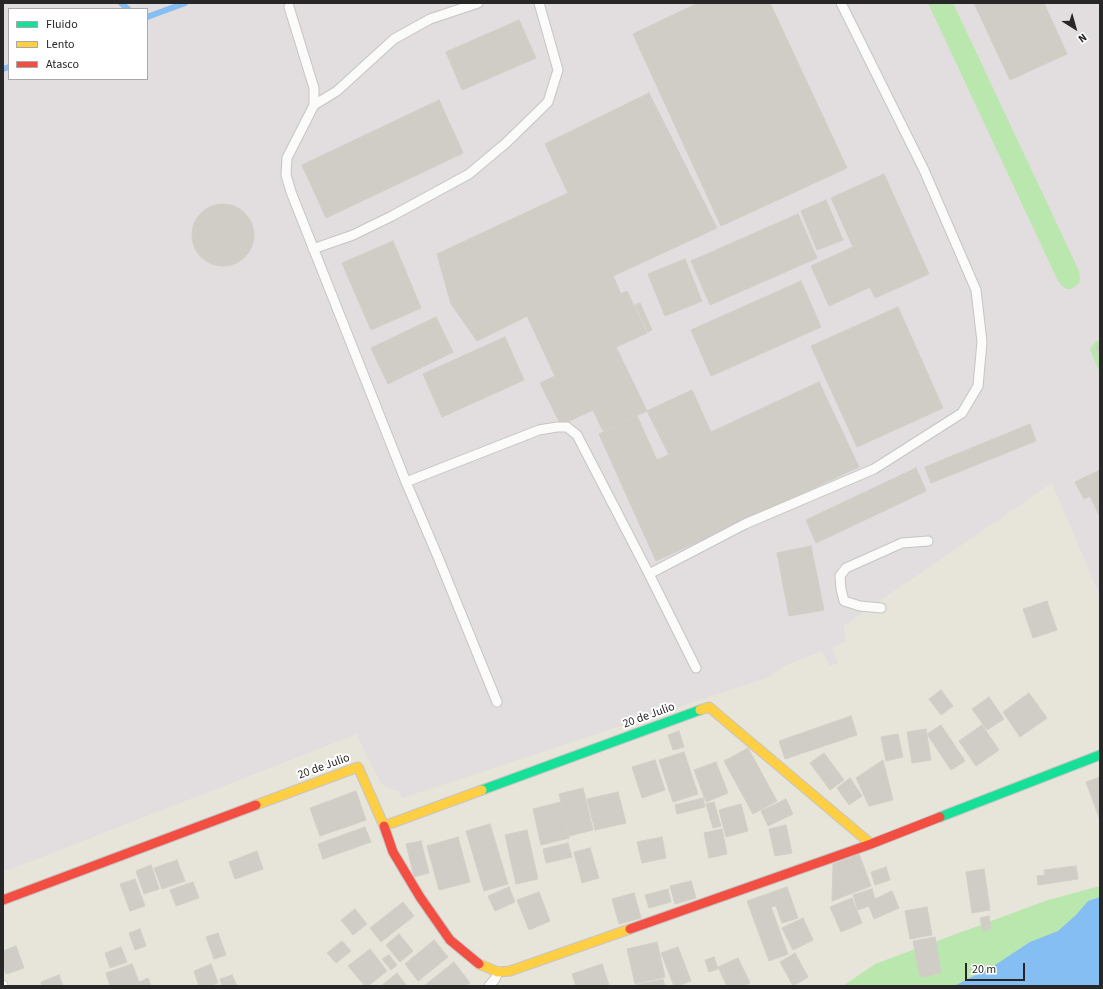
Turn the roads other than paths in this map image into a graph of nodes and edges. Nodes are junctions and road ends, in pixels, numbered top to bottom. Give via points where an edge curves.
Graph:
1 (478, 3) edge
2 (539, 3) edge
3 (841, 3) edge
4 (289, 7) dead end
5 (314, 105) junction
6 (313, 249) junction
7 (406, 482) junction
8 (928, 541) dead end
9 (649, 574) junction
10 (881, 608) dead end
11 (696, 668) dead end
12 (497, 702) dead end
13 (1100, 755) edge
14 (384, 826) junction
15 (871, 844) junction
16 (3, 900) edge
17 (498, 972) junction
18 (489, 986) edge

1 - 5 lane via 430,20 394,39 337,91
2 - 6 lane via 558,70 548,102 506,143 469,174 353,235
3 - 9 lane via 924,170 976,290 982,342 978,386 962,413 874,469 745,524
4 - 5 lane via 314,88
5 - 6 lane via 287,158 286,175
6 - 7 lane
7 - 9 lane via 539,430 567,427 577,435
7 - 12 lane
8 - 10 lane via 902,543 846,568 840,576 844,601
9 - 11 lane
13 - 15 street
14 - 15 street, 20 de Julio via 709,707
14 - 16 street, 20 de Julio via 358,767
14 - 17 street via 393,852 450,940 480,965
15 - 17 street via 510,971
17 - 18 lane via 496,979

